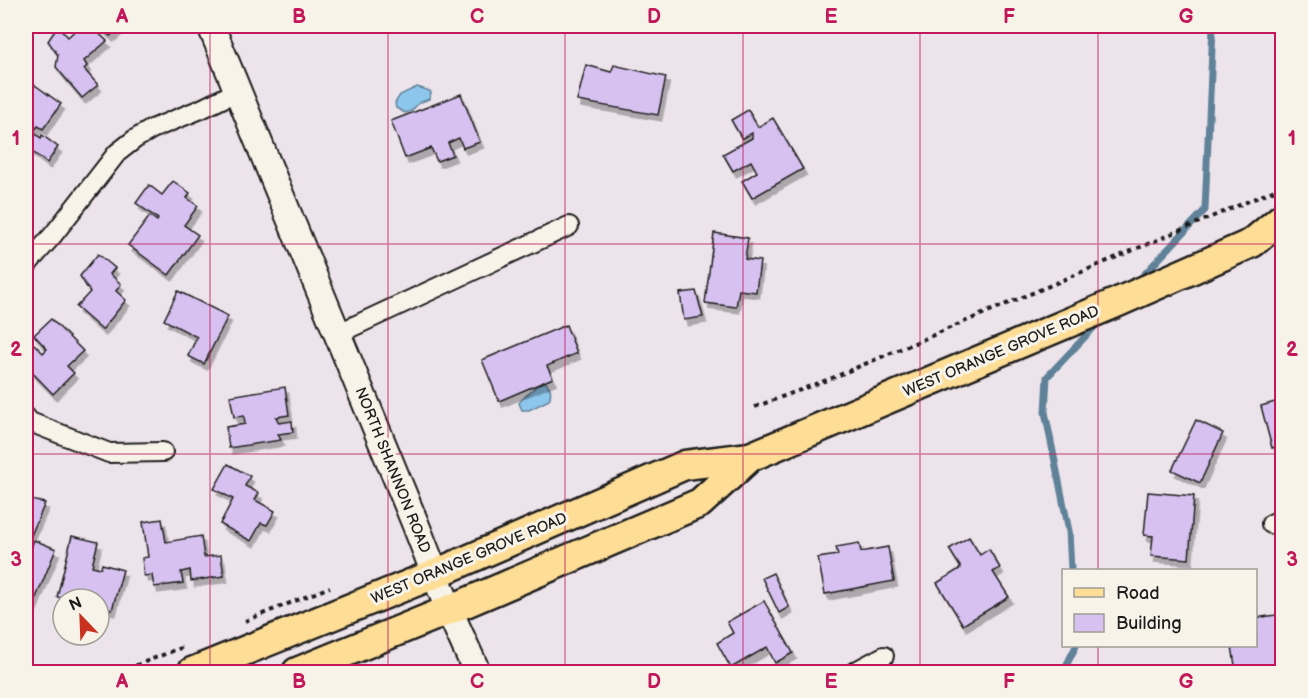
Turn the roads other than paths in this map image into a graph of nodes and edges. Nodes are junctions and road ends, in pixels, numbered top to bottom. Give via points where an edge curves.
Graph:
1 (211, 26) edge
2 (238, 91) junction
3 (1282, 218) edge
4 (569, 226) dead end
5 (1252, 243) junction
6 (1282, 243) edge
7 (26, 266) edge
8 (337, 334) junction
9 (26, 417) edge
10 (163, 452) dead end
11 (750, 457) junction
12 (435, 574) junction
13 (448, 610) junction
14 (884, 656) dead end
15 (192, 672) edge
16 (297, 672) edge
17 (477, 672) edge
18 (854, 672) edge

1 - 2 street, NORTH SHANNON ROAD
2 - 7 street via 152,129 117,153
2 - 8 street, NORTH SHANNON ROAD
3 - 5 main road, WEST ORANGE GROVE ROAD
4 - 8 street
5 - 6 main road, WEST ORANGE GROVE ROAD
5 - 11 main road, WEST ORANGE GROVE ROAD
8 - 12 street, NORTH SHANNON ROAD
9 - 10 street via 108,453
11 - 12 main road, WEST ORANGE GROVE ROAD via 685,465
11 - 13 main road, WEST ORANGE GROVE ROAD via 700,502
12 - 13 street, NORTH SHANNON ROAD
12 - 15 main road, WEST ORANGE GROVE ROAD
13 - 16 main road, WEST ORANGE GROVE ROAD
13 - 17 street, NORTH SHANNON ROAD
14 - 18 street

